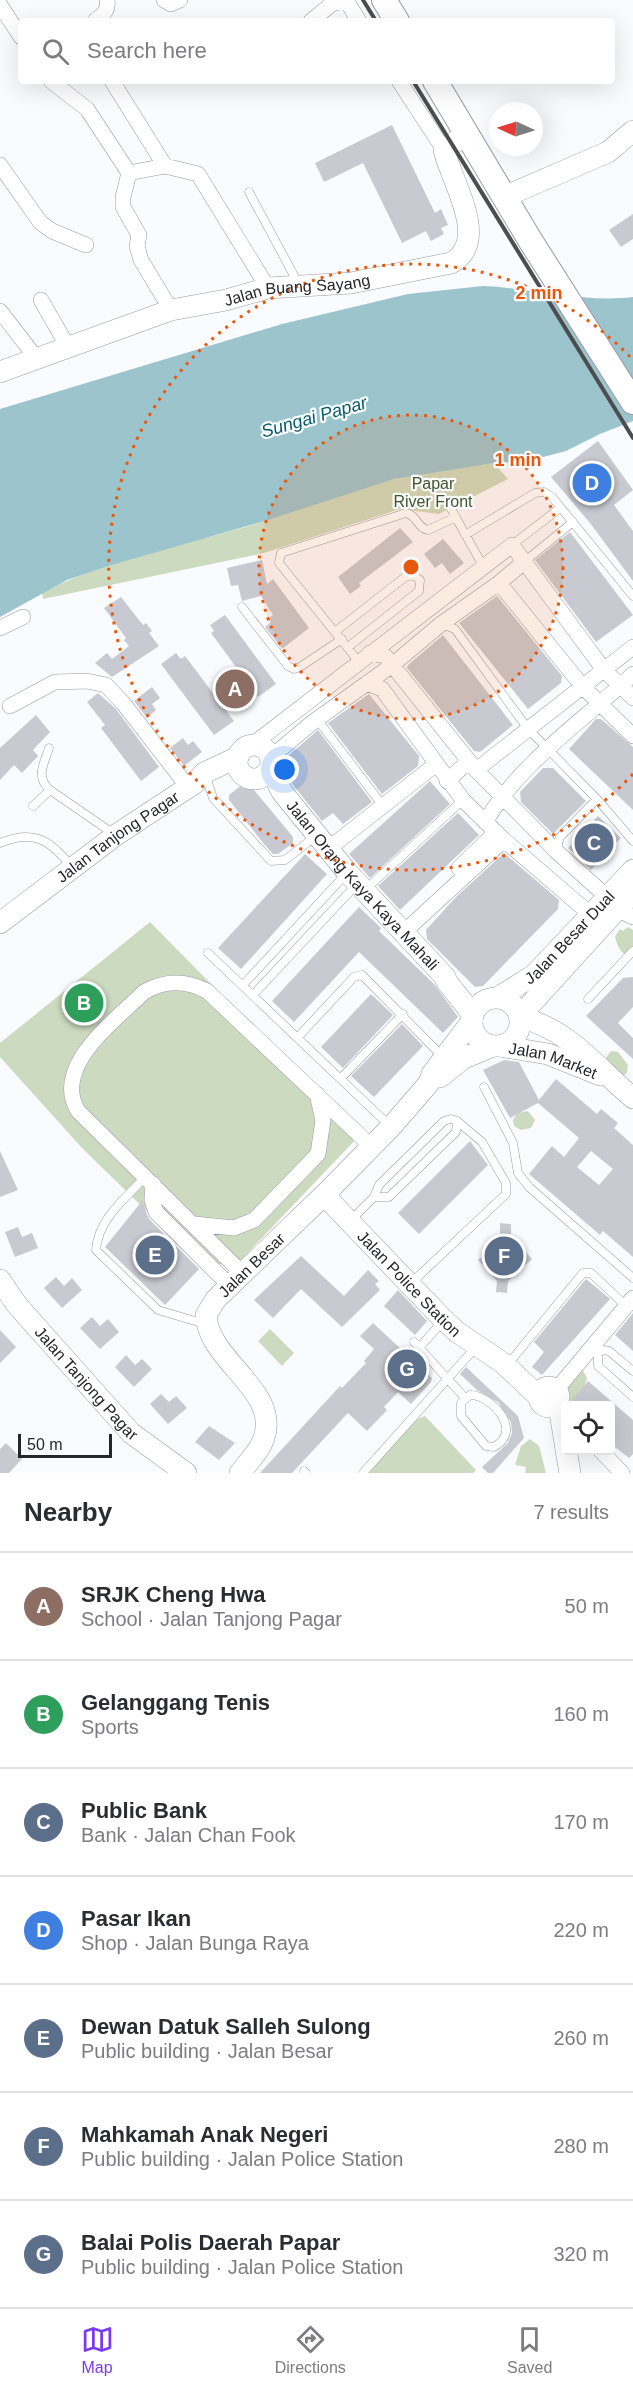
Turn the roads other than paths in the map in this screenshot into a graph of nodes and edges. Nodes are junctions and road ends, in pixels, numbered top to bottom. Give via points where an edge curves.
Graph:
1 (107, 0) edge
2 (164, 0) edge
3 (180, 0) edge
4 (384, 0) edge
5 (346, 1) edge
6 (0, 5) edge
7 (99, 18) edge
8 (315, 18) edge
9 (357, 18) edge
10 (395, 18) edge
11 (18, 32) edge
12 (55, 84) edge
13 (114, 84) edge
14 (401, 84) edge
15 (437, 84) edge
16 (633, 131) edge
17 (467, 133) junction
18 (444, 150) junction
19 (0, 165) edge
20 (165, 166) junction
21 (129, 173) junction
22 (249, 192) dead end
23 (504, 197) junction
24 (86, 245) dead end
25 (299, 286) junction
26 (268, 288) junction
27 (41, 300) dead end
28 (171, 310) junction
29 (0, 311) edge
30 (68, 347) junction
31 (37, 359) junction
32 (0, 372) edge
33 (633, 402) edge
34 (450, 507) dead end
35 (560, 508) junction
36 (456, 518) junction
37 (573, 522) junction
38 (465, 534) junction
39 (512, 545) junction
40 (524, 562) junction
41 (483, 566) junction
42 (500, 583) junction
43 (633, 596) edge
44 (242, 606) dead end
45 (23, 617) dead end
46 (441, 624) junction
47 (0, 628) edge
48 (336, 631) junction
49 (342, 639) junction
50 (348, 647) junction
51 (633, 647) edge
52 (365, 658) junction
53 (391, 666) junction
54 (604, 670) junction
55 (633, 674) edge
56 (367, 683) junction
57 (621, 686) junction
58 (583, 687) junction
59 (633, 698) edge
60 (10, 706) dead end
61 (601, 706) junction
62 (313, 722) junction
63 (528, 729) junction
64 (633, 736) edge
65 (49, 748) dead end
66 (547, 748) junction
67 (245, 751) junction
68 (435, 765) junction
69 (473, 766) junction
70 (261, 770) junction
71 (447, 781) junction
72 (197, 784) junction
73 (50, 790) junction
74 (501, 795) junction
75 (463, 800) junction
76 (597, 800) junction
77 (33, 806) dead end
78 (383, 806) junction
79 (495, 831) junction
80 (116, 835) junction
81 (633, 841) edge
82 (323, 842) junction
83 (0, 843) edge
84 (556, 851) junction
85 (72, 867) junction
86 (633, 870) edge
87 (357, 882) junction
88 (625, 902) edge
89 (590, 914) junction
90 (0, 923) edge
91 (401, 929) junction
92 (633, 951) edge
93 (208, 953) dead end
94 (446, 977) junction
95 (550, 982) junction
96 (243, 985) junction
97 (253, 995) junction
98 (495, 997) junction
99 (588, 999) dead end
100 (403, 1014) junction
101 (521, 1017) junction
102 (472, 1018) junction
103 (559, 1034) junction
104 (298, 1037) junction
105 (496, 1046) junction
106 (445, 1058) junction
107 (606, 1076) junction
108 (341, 1078) junction
109 (429, 1083) junction
110 (484, 1087) dead end
111 (317, 1094) junction
112 (633, 1098) edge
113 (457, 1121) junction
114 (391, 1127) junction
115 (371, 1146) junction
116 (149, 1180) junction
117 (324, 1195) junction
118 (377, 1195) junction
119 (350, 1221) junction
120 (194, 1224) junction
121 (633, 1278) edge
122 (236, 1279) junction
123 (0, 1280) edge
124 (410, 1284) junction
125 (629, 1302) edge
126 (444, 1320) junction
127 (206, 1324) junction
128 (477, 1345) junction
129 (595, 1350) junction
130 (506, 1363) junction
131 (633, 1371) edge
132 (447, 1379) junction
133 (549, 1396) junction
134 (633, 1397) edge
135 (465, 1398) junction
136 (561, 1436) edge
137 (566, 1455) edge
138 (605, 1455) edge
139 (633, 1465) edge
140 (186, 1473) edge
141 (240, 1473) edge
142 (363, 1473) edge
143 (570, 1473) edge
144 (624, 1473) edge

1 - 7 street via 105,13
2 - 3 street via 171,4
4 - 10 main road
5 - 8 street via 333,3
5 - 9 street
6 - 11 street
12 - 21 street via 87,109
13 - 20 street
14 - 18 street
15 - 17 main road
16 - 23 main road via 608,152
17 - 18 main road
17 - 23 main road
18 - 25 main road, Jalan Buang Sayang via 468,223 467,244 459,258 439,266 351,283
19 - 24 street via 40,222
20 - 21 street
20 - 26 street via 198,174
21 - 28 street via 123,207 139,235 141,260
22 - 25 lane
23 - 33 main road
25 - 26 main road, Jalan Buang Sayang
26 - 28 main road, Jalan Buang Sayang
27 - 30 street
28 - 30 main road, Jalan Buang Sayang
29 - 31 street
30 - 31 main road, Jalan Buang Sayang
31 - 32 main road, Jalan Buang Sayang
34 - 36 lane
35 - 37 lane
35 - 38 lane via 548,493 539,492
35 - 39 lane
36 - 38 lane
36 - 48 lane via 428,530 406,513 281,553 279,563
37 - 40 lane
37 - 43 lane
38 - 41 lane
39 - 40 street
39 - 41 street
40 - 42 street
40 - 54 street
41 - 52 street
42 - 46 street
42 - 58 street
44 - 49 lane via 294,669
45 - 47 street
46 - 53 street
46 - 63 lane via 455,629
48 - 49 lane
48 - 50 lane via 405,577 413,575 420,580 419,591
49 - 50 lane
50 - 52 lane
51 - 54 street
52 - 53 street via 382,654
52 - 67 street
53 - 56 street
53 - 69 street
54 - 57 street
54 - 58 street
55 - 57 street
56 - 62 street
56 - 68 street via 382,689
57 - 59 street
57 - 61 street
58 - 61 street
58 - 63 street
60 - 72 street via 55,682 106,685
61 - 64 street
61 - 66 street
62 - 70 street
62 - 78 lane via 320,723
63 - 66 lane
63 - 69 street
65 - 73 lane via 41,777
66 - 74 street
66 - 76 lane
67 - 70 main road, Jalan Orang Kaya Kaya Mahali via 237,766
67 - 70 main road via 266,750
67 - 72 main road, Jalan Tanjong Pagar via 204,773
68 - 71 street
68 - 78 street
69 - 71 street
69 - 74 street
70 - 72 main road
70 - 82 main road, Jalan Orang Kaya Kaya Mahali
71 - 75 street
72 - 80 main road, Jalan Tanjong Pagar
72 - 82 lane via 271,861 285,860
73 - 77 lane
73 - 80 lane
74 - 79 street
74 - 84 street
75 - 79 street
75 - 87 lane
76 - 81 lane
76 - 84 lane via 560,837
78 - 82 street
79 - 89 street
79 - 91 street
80 - 85 main road, Jalan Tanjong Pagar
82 - 87 main road, Jalan Orang Kaya Kaya Mahali
83 - 85 lane via 21,837 46,840
84 - 88 street
85 - 90 main road, Jalan Tanjong Pagar
86 - 88 main road, Jalan Besar Dual
87 - 91 main road, Jalan Orang Kaya Kaya Mahali
87 - 96 lane
87 - 97 lane
88 - 89 main road, Jalan Besar Dual
88 - 95 main road, Jalan Besar Dual
89 - 98 main road, Jalan Besar Dual via 534,975
91 - 94 main road, Jalan Orang Kaya Kaya Mahali
92 - 99 lane
93 - 96 lane
94 - 98 main road, Jalan Orang Kaya Kaya Mahali
94 - 102 main road, Jalan Orang Kaya Kaya Mahali
95 - 101 main road, Jalan Besar Dual
95 - 103 main road via 547,1011
96 - 97 lane
97 - 104 lane
98 - 101 main road via 513,1003
98 - 102 main road via 482,1001
100 - 104 lane via 358,975
100 - 106 lane
100 - 108 lane
101 - 103 main road, Jalan Market
101 - 105 main road via 516,1037
102 - 105 main road via 478,1037
102 - 106 main road, Jalan Besar
103 - 107 main road, Jalan Market via 601,1065
104 - 108 lane
105 - 107 main road, Jalan Market via 548,1054
105 - 109 main road, Jalan Besar via 464,1058
106 - 109 main road, Jalan Besar
107 - 112 main road, Jalan Market
108 - 114 lane
109 - 114 main road, Jalan Besar
110 - 121 lane via 513,1143 518,1173
111 - 115 street
111 - 116 street via 207,991 189,984 155,986 85,1050 71,1091 78,1111
111 - 120 street via 323,1120 318,1154 254,1220 234,1228
113 - 118 lane via 444,1121
113 - 118 lane via 456,1132 389,1197
113 - 124 lane via 482,1142 507,1183 506,1194
114 - 115 main road, Jalan Besar
115 - 117 main road, Jalan Besar
116 - 120 street
116 - 122 street via 156,1212
116 - 127 lane via 107,1218 96,1250 158,1310
117 - 119 main road, Jalan Police Station
117 - 122 main road, Jalan Besar
118 - 119 lane
119 - 124 main road, Jalan Police Station
120 - 122 street
122 - 127 main road, Jalan Besar via 210,1308
123 - 140 main road, Jalan Tanjong Pagar via 17,1305 130,1433
124 - 126 main road, Jalan Police Station
125 - 129 street
125 - 130 lane via 584,1273
126 - 128 main road, Jalan Police Station
126 - 132 lane via 417,1345
127 - 141 main road via 216,1344 256,1395 266,1416 264,1438
128 - 130 main road, Jalan Police Station
128 - 132 lane
129 - 131 lane via 609,1351
129 - 133 street
129 - 134 lane via 598,1366
130 - 133 main road, Jalan Police Station
132 - 135 lane
132 - 142 lane
133 - 136 main road, Jalan Police Station
135 - 135 lane via 481,1396 506,1421 508,1431 498,1445 486,1446 461,1416
137 - 143 main road, Jalan Police Station
138 - 144 street
139 - 144 street

